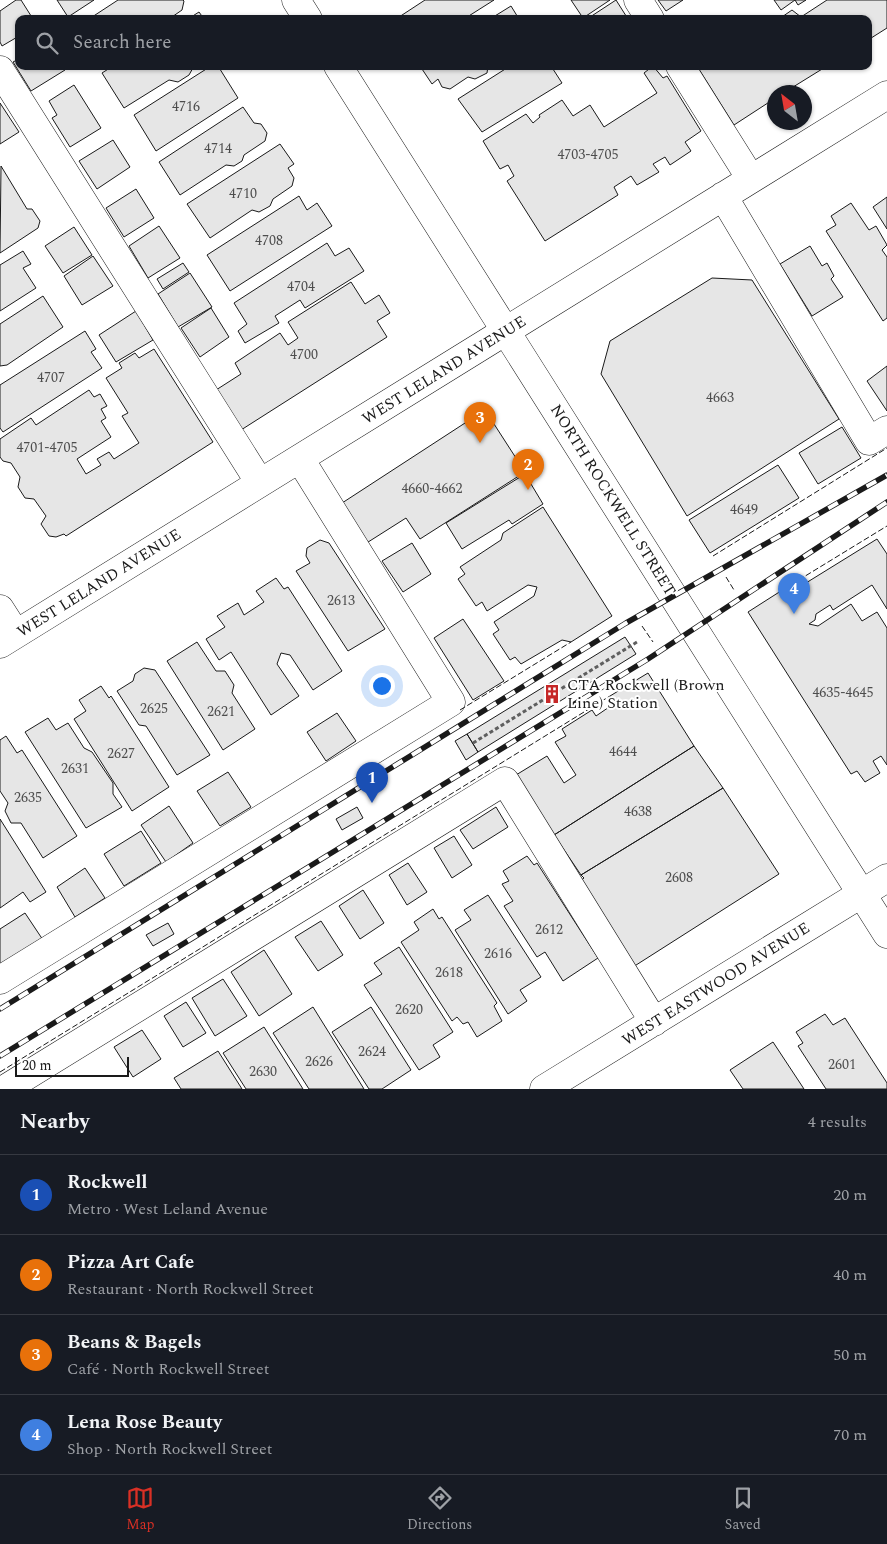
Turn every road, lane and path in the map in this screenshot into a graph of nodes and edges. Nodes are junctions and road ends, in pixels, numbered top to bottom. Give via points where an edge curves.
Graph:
1 (296, 0) edge
2 (638, 0) edge
3 (305, 15) edge
4 (647, 15) edge
5 (0, 70) edge
6 (341, 70) edge
7 (683, 70) edge
8 (887, 95) edge
9 (751, 179) junction
10 (723, 196) junction
11 (506, 331) junction
12 (887, 430) edge
13 (300, 458) junction
14 (260, 483) junction
15 (0, 609) edge
16 (8, 639) edge
17 (637, 642) dead end
18 (473, 743) dead end
19 (887, 878) edge
20 (862, 894) junction
21 (887, 934) edge
22 (0, 980) edge
23 (654, 1022) junction
24 (5, 1089) edge
25 (544, 1089) edge

1 - 3 street
2 - 4 street
5 - 14 street
6 - 11 street, NORTH ROCKWELL STREET
7 - 9 street
8 - 9 street, WEST LELAND AVENUE
9 - 10 street, WEST LELAND AVENUE
10 - 11 street, WEST LELAND AVENUE
10 - 12 street via 869,441
11 - 13 street, WEST LELAND AVENUE
11 - 20 street, NORTH ROCKWELL STREET
13 - 14 street, WEST LELAND AVENUE
13 - 22 street via 451,702
14 - 16 street, WEST LELAND AVENUE
15 - 16 street
17 - 18 path
19 - 20 street, WEST EASTWOOD AVENUE
20 - 21 street, NORTH ROCKWELL STREET
20 - 23 street, WEST EASTWOOD AVENUE
23 - 24 street via 505,781
23 - 25 street, WEST EASTWOOD AVENUE

